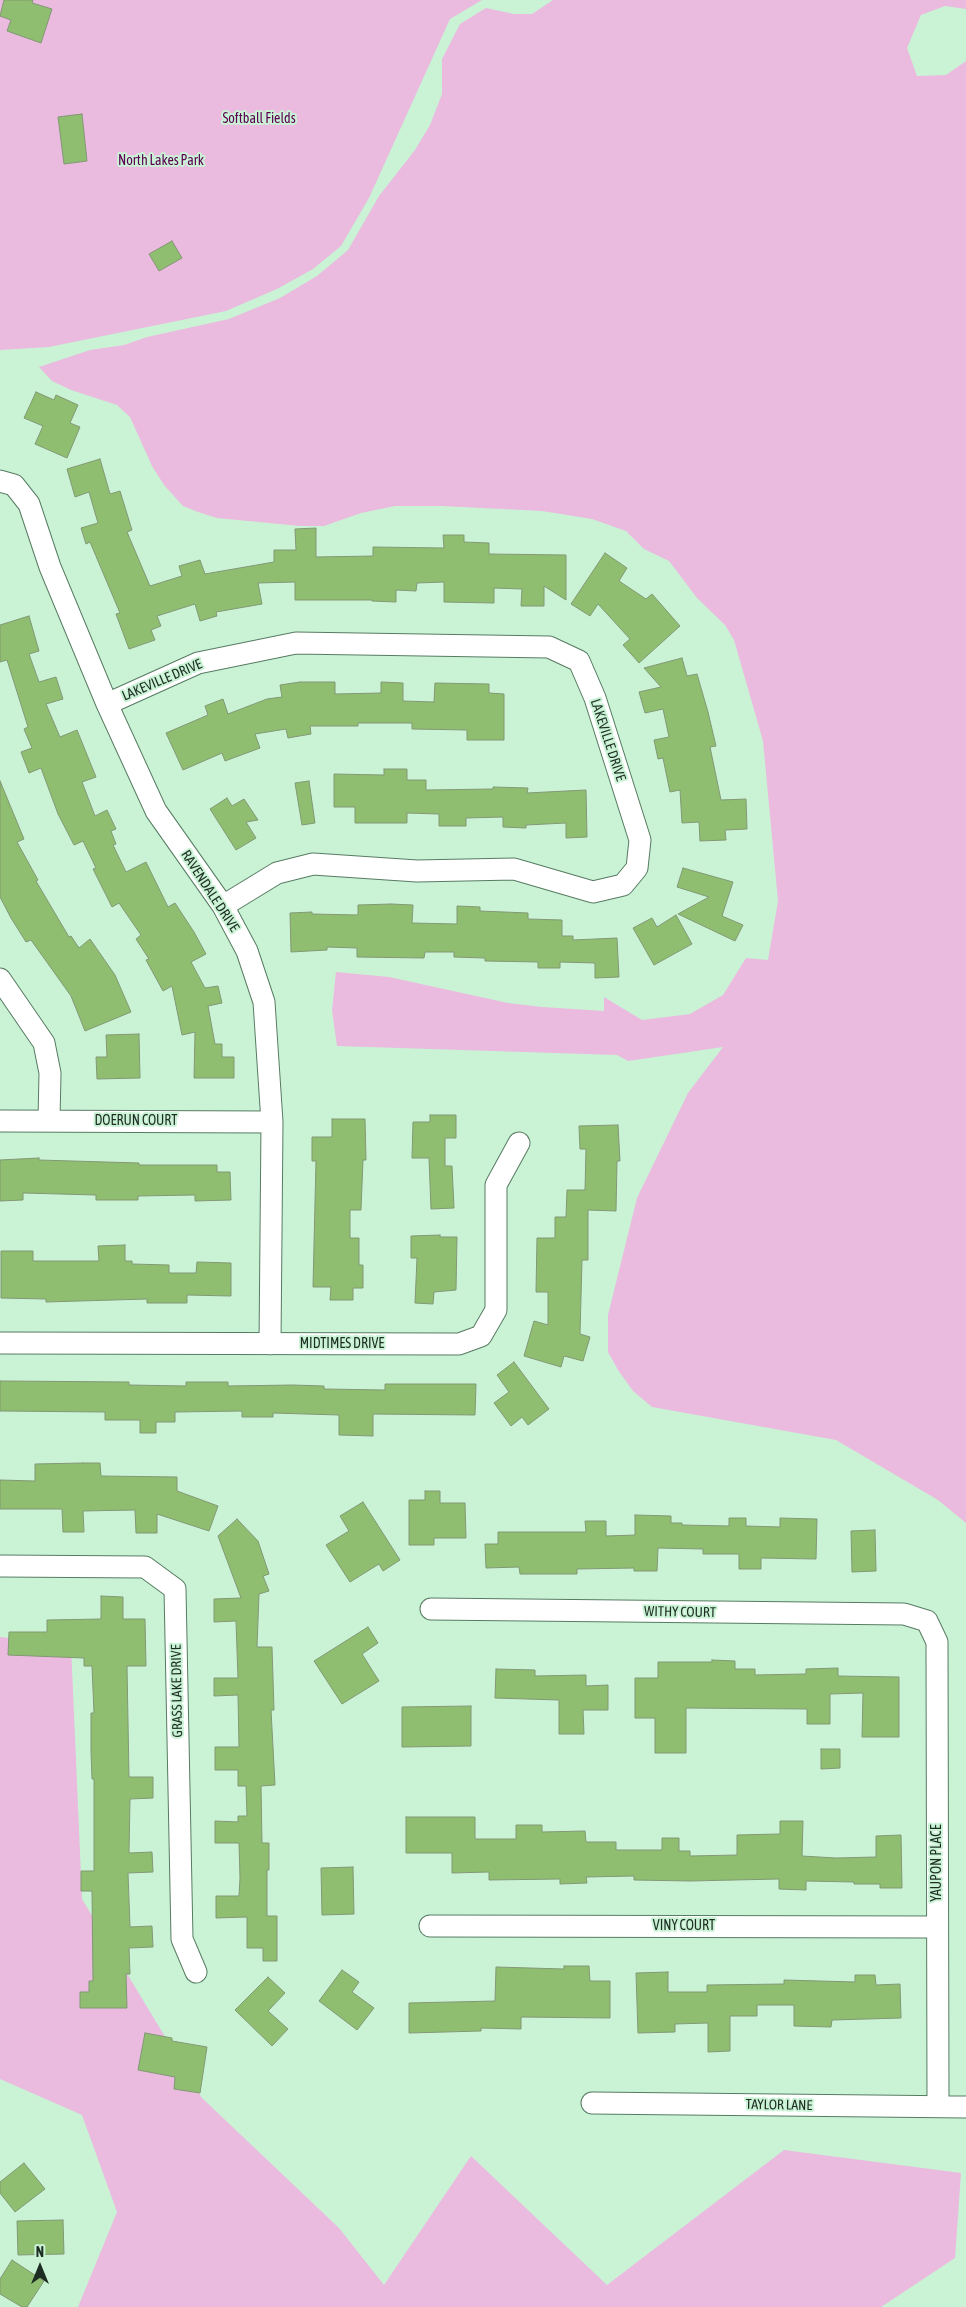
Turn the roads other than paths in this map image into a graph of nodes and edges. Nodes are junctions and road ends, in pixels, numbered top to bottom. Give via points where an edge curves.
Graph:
1 (0, 481) edge
2 (107, 704) junction
3 (223, 906) junction
4 (0, 979) edge
5 (0, 1120) edge
6 (49, 1120) junction
7 (272, 1122) junction
8 (519, 1143) dead end
9 (0, 1343) edge
10 (270, 1344) junction
11 (0, 1566) edge
12 (431, 1609) dead end
13 (926, 1622) joint
14 (430, 1926) dead end
15 (937, 1927) junction
16 (196, 1972) dead end
17 (592, 2103) dead end
18 (938, 2106) junction
19 (966, 2106) edge

1 - 2 street, RAVENDALE DRIVE via 14,484 30,504 50,567
2 - 3 street, RAVENDALE DRIVE via 156,811
2 - 3 street, LAKEVILLE DRIVE via 198,662 296,643 550,647 579,661 595,698 640,840 637,868 622,885 593,892 514,869 417,871 313,864 277,873
3 - 7 street, RAVENDALE DRIVE via 247,951 264,1002
4 - 6 street via 44,1043 50,1073
5 - 6 street, DOERUN COURT
6 - 7 street, DOERUN COURT
7 - 10 street, RAVENDALE DRIVE
8 - 10 street, MIDTIMES DRIVE via 496,1186 496,1310 482,1336 459,1344
9 - 10 street, MIDTIMES DRIVE
11 - 16 street, GRASS LAKE DRIVE via 145,1567 175,1589 182,1938
12 - 13 street, WITHY COURT via 904,1614
13 - 15 street, YAUPON PLACE via 937,1642
14 - 15 street, VINY COURT
15 - 18 street, YAUPON PLACE
17 - 18 street, TAYLOR LANE
18 - 19 street, TAYLOR LANE

